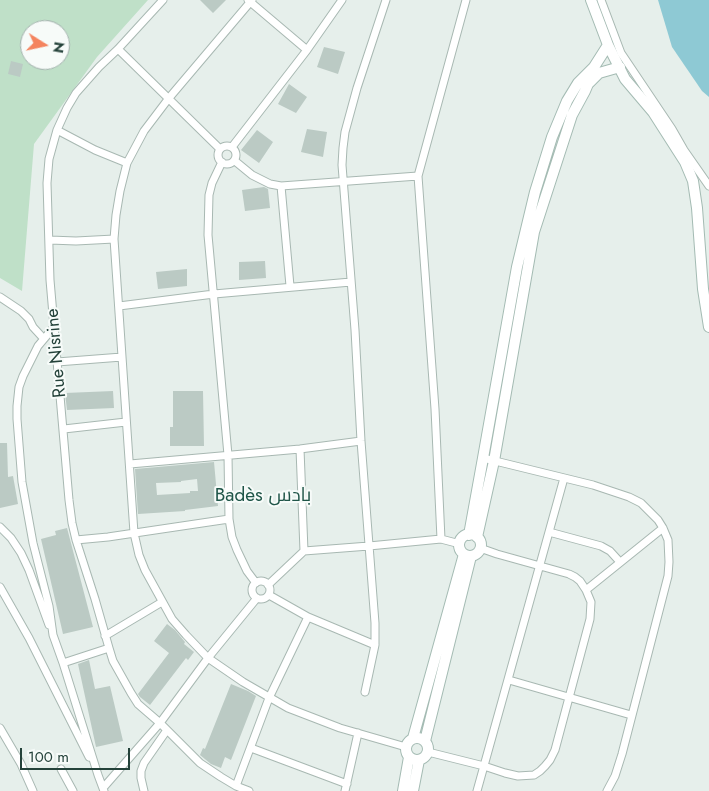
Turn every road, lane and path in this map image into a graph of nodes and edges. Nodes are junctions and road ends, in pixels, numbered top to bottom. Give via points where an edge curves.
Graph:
1 (163, 0) edge
2 (342, 0) edge
3 (386, 0) edge
4 (466, 0) edge
5 (591, 0) edge
6 (600, 0) edge
7 (250, 1) edge
8 (608, 45) junction
9 (118, 49) junction
10 (307, 50) junction
11 (620, 67) junction
12 (169, 98) junction
13 (56, 130) junction
14 (232, 147) junction
15 (220, 149) junction
16 (234, 160) junction
17 (222, 162) junction
18 (127, 163) junction
19 (418, 176) junction
20 (342, 181) junction
21 (281, 186) junction
22 (709, 186) edge
23 (114, 239) junction
24 (50, 240) junction
25 (351, 282) junction
26 (290, 286) junction
27 (214, 294) junction
28 (0, 298) edge
29 (119, 306) junction
30 (54, 327) junction
31 (709, 327) edge
32 (44, 339) junction
33 (122, 357) junction
34 (57, 362) junction
35 (126, 422) junction
36 (64, 428) junction
37 (361, 441) junction
38 (300, 448) junction
39 (228, 455) junction
40 (489, 460) junction
41 (130, 464) junction
42 (564, 478) junction
43 (229, 519) junction
44 (0, 526) edge
45 (663, 528) junction
46 (549, 532) junction
47 (134, 533) junction
48 (473, 536) junction
49 (441, 539) junction
50 (76, 540) junction
51 (460, 544) junction
52 (369, 546) junction
53 (480, 548) junction
54 (304, 551) junction
55 (468, 555) junction
56 (620, 562) junction
57 (539, 567) junction
58 (256, 583) junction
59 (268, 585) junction
60 (0, 587) edge
61 (586, 590) junction
62 (269, 595) junction
63 (257, 598) junction
64 (162, 602) junction
65 (308, 617) junction
66 (53, 634) junction
67 (105, 636) junction
68 (375, 645) junction
69 (109, 648) junction
70 (208, 658) junction
71 (439, 662) junction
72 (63, 663) junction
73 (509, 680) junction
74 (365, 692) dead end
75 (269, 698) junction
76 (569, 698) junction
77 (631, 715) junction
78 (160, 723) junction
79 (0, 728) edge
80 (167, 730) junction
81 (358, 733) junction
82 (413, 738) junction
83 (426, 746) junction
84 (251, 748) junction
85 (411, 755) junction
86 (484, 766) junction
87 (61, 769) dead end
88 (98, 775) junction
89 (236, 786) junction
90 (346, 788) edge
91 (103, 789) edge
92 (33, 791) edge
93 (73, 791) edge
94 (144, 791) edge
95 (249, 791) edge
96 (403, 791) edge
97 (413, 791) edge
98 (477, 791) edge
99 (607, 791) edge

1 - 9 street, Rue Nisrine
2 - 10 street
3 - 20 street via 345,132
4 - 19 street
5 - 8 street
6 - 22 street via 621,53
7 - 10 street
7 - 12 street
8 - 11 street
8 - 40 street via 567,101 534,192 516,266
9 - 12 street
9 - 13 street, Rue Nisrine via 76,93
10 - 14 street
11 - 31 street via 625,79 653,112 685,162 693,181
11 - 40 street via 598,73 584,90 572,116 534,232
12 - 15 street
12 - 18 street via 144,131
13 - 18 street
13 - 24 street, Rue Nisrine via 47,183
14 - 15 street
14 - 16 street via 236,152
15 - 17 street via 218,155
16 - 17 street via 229,164
16 - 21 street via 252,175
17 - 27 street via 209,195 209,252
18 - 23 street
19 - 20 street
19 - 49 street
20 - 21 street
20 - 25 street
21 - 26 street
23 - 24 street
23 - 29 street
24 - 30 street, Rue Nisrine
25 - 26 street
25 - 37 street
26 - 27 street
27 - 29 street
27 - 39 street
28 - 32 street via 29,319
29 - 33 street
30 - 32 street
30 - 34 street, Rue Nisrine
32 - 66 street via 19,387 17,419 22,482
33 - 34 street
33 - 35 street
34 - 36 street, Rue Nisrine
35 - 36 street
35 - 41 street
36 - 50 street, Rue Nisrine via 69,500
37 - 38 street
37 - 52 street
38 - 39 street
38 - 54 street
39 - 41 street
39 - 43 street
40 - 42 street
40 - 48 street
41 - 47 street
42 - 45 street via 641,503
42 - 46 street
43 - 47 street
43 - 58 street via 237,550
44 - 66 street via 11,538 29,570
45 - 56 street
45 - 77 street via 668,540 668,576
46 - 56 street via 601,546
46 - 57 street
47 - 50 street
47 - 64 street via 139,555
48 - 51 street via 464,536
48 - 53 street via 480,540
49 - 51 street
49 - 52 street
50 - 67 street, Rue Nisrine
51 - 55 street via 460,549
52 - 54 street
52 - 68 street
53 - 55 street via 477,554
53 - 57 street
54 - 59 street
55 - 71 street
56 - 61 street
57 - 61 street via 569,574
57 - 73 street
58 - 59 street via 262,581
58 - 63 street via 252,589
59 - 62 street
60 - 88 street
61 - 76 street via 591,602 590,619
62 - 63 street via 264,599
62 - 65 street
63 - 70 street
64 - 67 street
64 - 70 street via 172,619
65 - 68 street
65 - 75 street
66 - 72 street
67 - 69 street, Rue Nisrine
68 - 74 street
69 - 72 street
69 - 78 street, Rue Nisrine via 138,704
70 - 75 street
70 - 78 street
71 - 82 street
71 - 83 street
72 - 88 street
73 - 76 street
73 - 86 street
75 - 81 street
75 - 84 street
76 - 77 street
76 - 86 street via 555,750 540,771 534,775 518,776
77 - 99 street via 622,754
78 - 80 street, Rue Nisrine
78 - 91 street
79 - 92 street
80 - 89 street, Rue Nisrine via 200,762
80 - 94 street via 144,763 141,778
81 - 85 street
81 - 90 street
82 - 83 street via 421,739
82 - 85 street via 407,744
83 - 85 street via 424,757
83 - 86 street
84 - 89 street
84 - 90 street
85 - 96 street
85 - 97 street
86 - 98 street
87 - 93 street
88 - 91 street
89 - 95 street, Rue Nisrine

